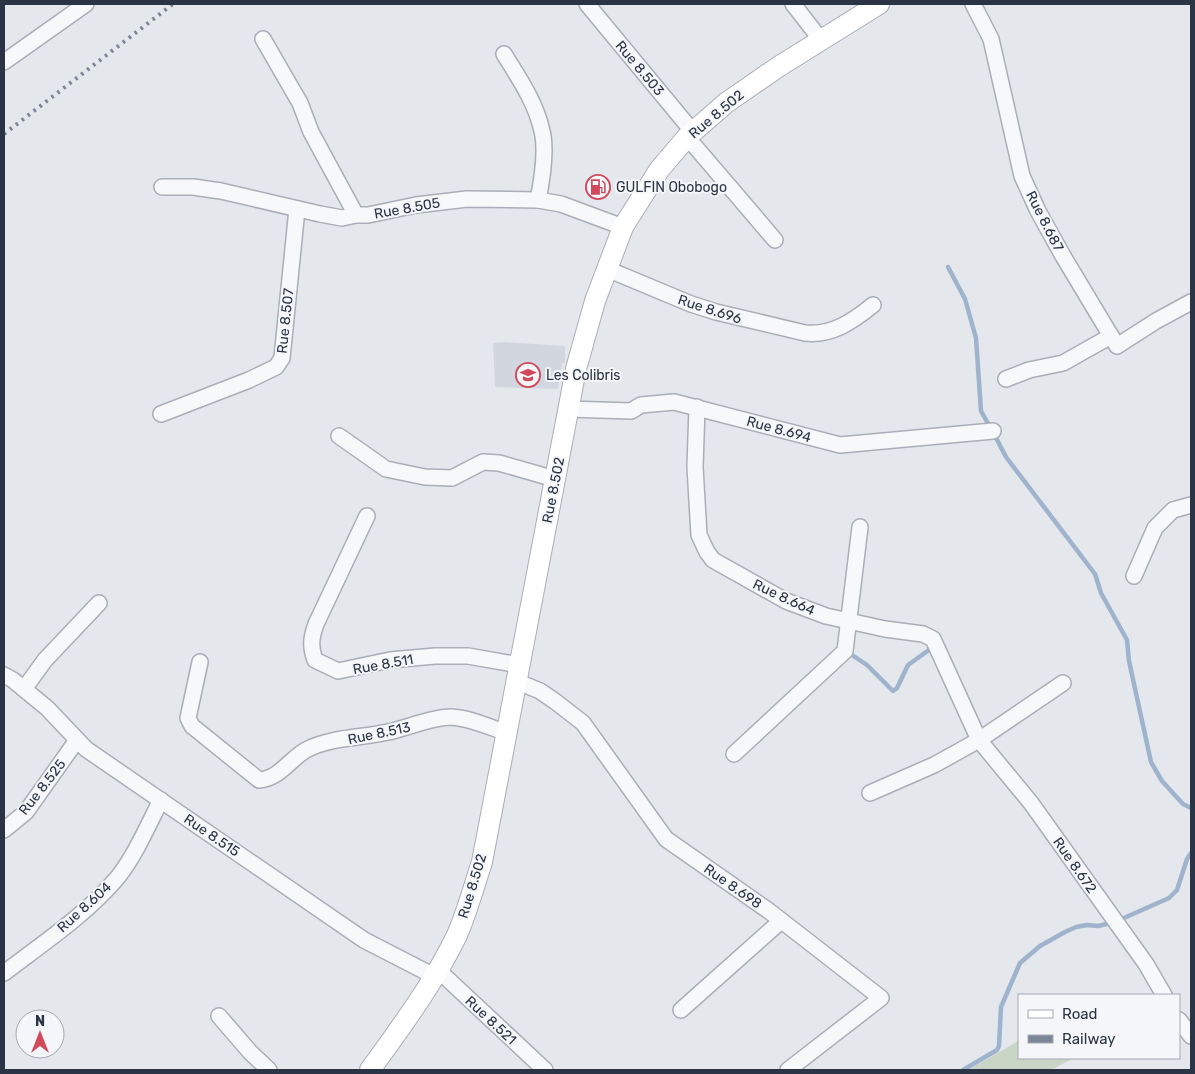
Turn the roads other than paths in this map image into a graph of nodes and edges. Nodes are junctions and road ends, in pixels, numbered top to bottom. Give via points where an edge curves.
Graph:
1 (86, 4) edge
2 (587, 4) edge
3 (793, 4) edge
4 (879, 4) edge
5 (973, 4) edge
6 (262, 38) dead end
7 (821, 40) junction
8 (504, 54) dead end
9 (4, 62) edge
10 (690, 135) junction
11 (162, 186) dead end
12 (538, 200) junction
13 (297, 210) junction
14 (356, 215) junction
15 (624, 227) junction
16 (774, 240) dead end
17 (607, 269) junction
18 (1191, 302) edge
19 (873, 305) dead end
20 (1111, 336) junction
21 (1006, 380) dead end
22 (697, 407) junction
23 (568, 409) junction
24 (161, 414) dead end
25 (993, 431) dead end
26 (339, 436) dead end
27 (555, 478) junction
28 (1191, 506) edge
29 (367, 516) dead end
30 (860, 528) dead end
31 (1134, 576) dead end
32 (100, 603) dead end
33 (848, 621) junction
34 (4, 661) edge
35 (200, 662) dead end
36 (518, 673) junction
37 (14, 681) edge
38 (1063, 683) dead end
39 (507, 733) junction
40 (77, 740) junction
41 (979, 740) junction
42 (734, 754) dead end
43 (870, 794) dead end
44 (161, 800) junction
45 (4, 830) edge
46 (782, 921) junction
47 (4, 973) edge
48 (436, 973) junction
49 (1163, 994) edge
50 (681, 1010) dead end
51 (219, 1016) dead end
52 (1180, 1021) edge
53 (1191, 1036) edge
54 (269, 1070) edge
55 (370, 1070) edge
56 (545, 1070) edge
57 (788, 1070) edge

1 - 9 street
2 - 10 street, Rue 8.503
3 - 7 street
4 - 7 main road, Rue 8.502
5 - 20 street, Rue 8.687 via 991,39 1022,176 1062,256
6 - 14 street, Rue 8.505 via 300,104
7 - 10 main road, Rue 8.502 via 726,103
8 - 12 street via 529,95 543,131 543,170
10 - 15 main road, Rue 8.502 via 659,170
10 - 16 street, Rue 8.503
11 - 13 street via 203,188
12 - 14 street, Rue 8.505 via 467,199
12 - 15 street, Rue 8.505 via 561,204
13 - 14 street via 342,218
13 - 24 street, Rue 8.507 via 282,358 276,367
15 - 17 main road, Rue 8.502
17 - 19 street, Rue 8.696 via 716,312 782,329 817,334 843,326
17 - 23 main road, Rue 8.502 via 587,329
18 - 20 street via 1117,346
20 - 21 street via 1063,363 1029,370
22 - 23 street, Rue 8.694 via 674,402 641,405 631,411
22 - 25 street, Rue 8.694 via 840,445
22 - 33 street, Rue 8.664 via 695,467 698,516 700,535 707,552 713,560 786,602
23 - 27 main road, Rue 8.502
26 - 27 street via 386,469 425,477 452,478 483,462
27 - 36 main road, Rue 8.502
28 - 31 street via 1173,510 1155,528
29 - 36 street, Rue 8.511 via 316,624 311,638 315,660 338,671 390,660 468,656
30 - 33 street
32 - 37 street via 44,660
33 - 41 street, Rue 8.664 via 923,634 933,640
33 - 42 street via 845,651
34 - 37 street
35 - 39 street, Rue 8.513 via 188,718 192,726 259,780 269,780 306,750 322,744 450,717
36 - 39 main road, Rue 8.502
36 - 46 street, Rue 8.698 via 583,723 666,839
37 - 40 street, Rue 8.515 via 47,708
38 - 41 street
39 - 48 main road, Rue 8.502 via 482,862 457,934
40 - 44 street, Rue 8.515
40 - 45 street, Rue 8.525 via 26,812
41 - 43 street
41 - 49 street, Rue 8.672 via 1031,802 1146,964
44 - 47 street, Rue 8.604 via 119,876 94,902
44 - 48 street, Rue 8.515 via 364,940
46 - 50 street
46 - 57 street, Rue 8.698 via 881,998
48 - 55 main road, Rue 8.502
48 - 56 street, Rue 8.521
51 - 54 street
52 - 53 street

